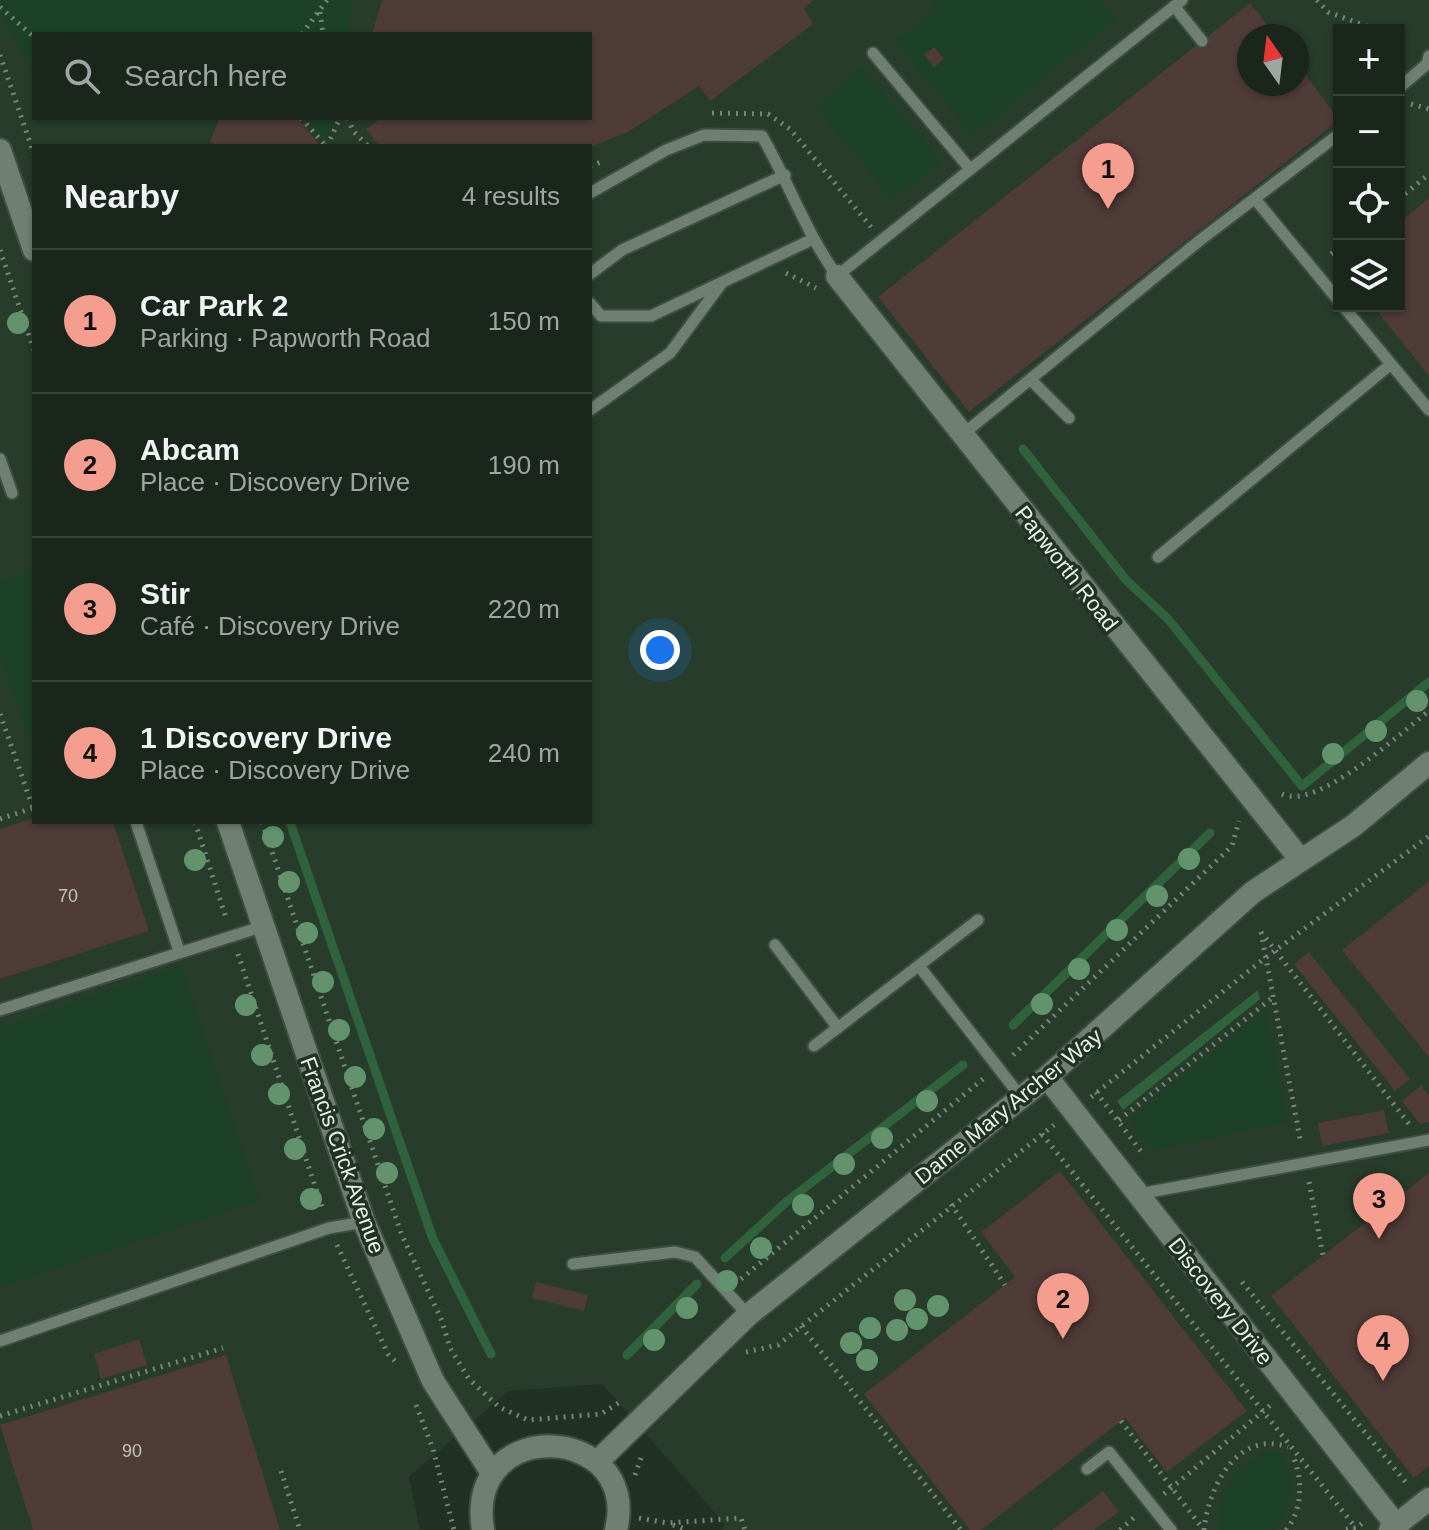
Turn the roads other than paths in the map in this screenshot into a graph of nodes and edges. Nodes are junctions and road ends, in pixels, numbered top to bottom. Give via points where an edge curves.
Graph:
1 (1178, 3) edge
2 (1202, 41) dead end
3 (873, 53) dead end
4 (1429, 56) edge
5 (1405, 83) edge
6 (1333, 139) edge
7 (2, 161) edge
8 (970, 169) junction
9 (785, 175) junction
10 (592, 192) edge
11 (1255, 199) junction
12 (811, 240) junction
13 (32, 244) edge
14 (592, 272) edge
15 (837, 276) junction
16 (723, 280) junction
17 (1333, 294) edge
18 (592, 305) edge
19 (1348, 312) edge
20 (1391, 364) junction
21 (1031, 380) junction
22 (592, 409) edge
23 (1429, 410) edge
24 (1069, 418) dead end
25 (962, 435) junction
26 (0, 459) edge
27 (12, 493) dead end
28 (1158, 557) dead end
29 (1429, 763) edge
30 (137, 824) edge
31 (229, 824) edge
32 (1300, 859) junction
33 (978, 920) dead end
34 (264, 926) junction
35 (775, 945) dead end
36 (179, 951) junction
37 (919, 966) junction
38 (0, 1010) edge
39 (838, 1028) junction
40 (814, 1046) dead end
41 (1047, 1077) junction
42 (1021, 1097) junction
43 (1425, 1140) edge
44 (1138, 1194) junction
45 (364, 1222) junction
46 (573, 1264) dead end
47 (748, 1315) junction
48 (0, 1341) edge
49 (597, 1462) junction
50 (1087, 1469) dead end
51 (492, 1473) junction
52 (1429, 1499) edge
53 (1393, 1528) edge
54 (483, 1530) edge
55 (616, 1530) edge
56 (1171, 1530) edge

1 - 2 lane
1 - 8 lane
3 - 8 lane
4 - 5 lane
6 - 11 lane
7 - 13 street
8 - 15 lane
9 - 10 lane via 762,136 704,135
9 - 12 lane
9 - 14 lane via 622,250
11 - 17 lane
11 - 21 lane
12 - 15 lane
12 - 16 lane
15 - 25 street, Papworth Road via 916,368
16 - 18 lane via 651,316 601,316
16 - 22 lane via 670,353
19 - 20 lane
20 - 23 lane
20 - 28 lane
21 - 24 lane
21 - 25 lane
25 - 32 street, Papworth Road
26 - 27 lane
29 - 32 street, Dame Mary Archer Way via 1353,826
30 - 36 lane
31 - 34 street, Francis Crick Avenue
32 - 41 street, Dame Mary Archer Way via 1253,892
33 - 37 lane
34 - 36 lane
34 - 45 street, Francis Crick Avenue
35 - 39 lane
36 - 38 lane
37 - 39 lane
37 - 42 lane
39 - 40 lane
41 - 42 street, Dame Mary Archer Way
41 - 44 street, Discovery Drive
42 - 47 street, Dame Mary Archer Way
43 - 44 lane
44 - 53 street, Discovery Drive
45 - 48 lane via 329,1228
45 - 51 street, Francis Crick Avenue via 433,1381
46 - 47 lane via 675,1252 695,1257
47 - 49 street, Dame Mary Archer Way
49 - 51 street via 572,1447 542,1444 514,1453
49 - 55 street via 614,1485 620,1514
50 - 56 lane via 1109,1452
51 - 54 street via 479,1507
52 - 53 street, Discovery Drive

